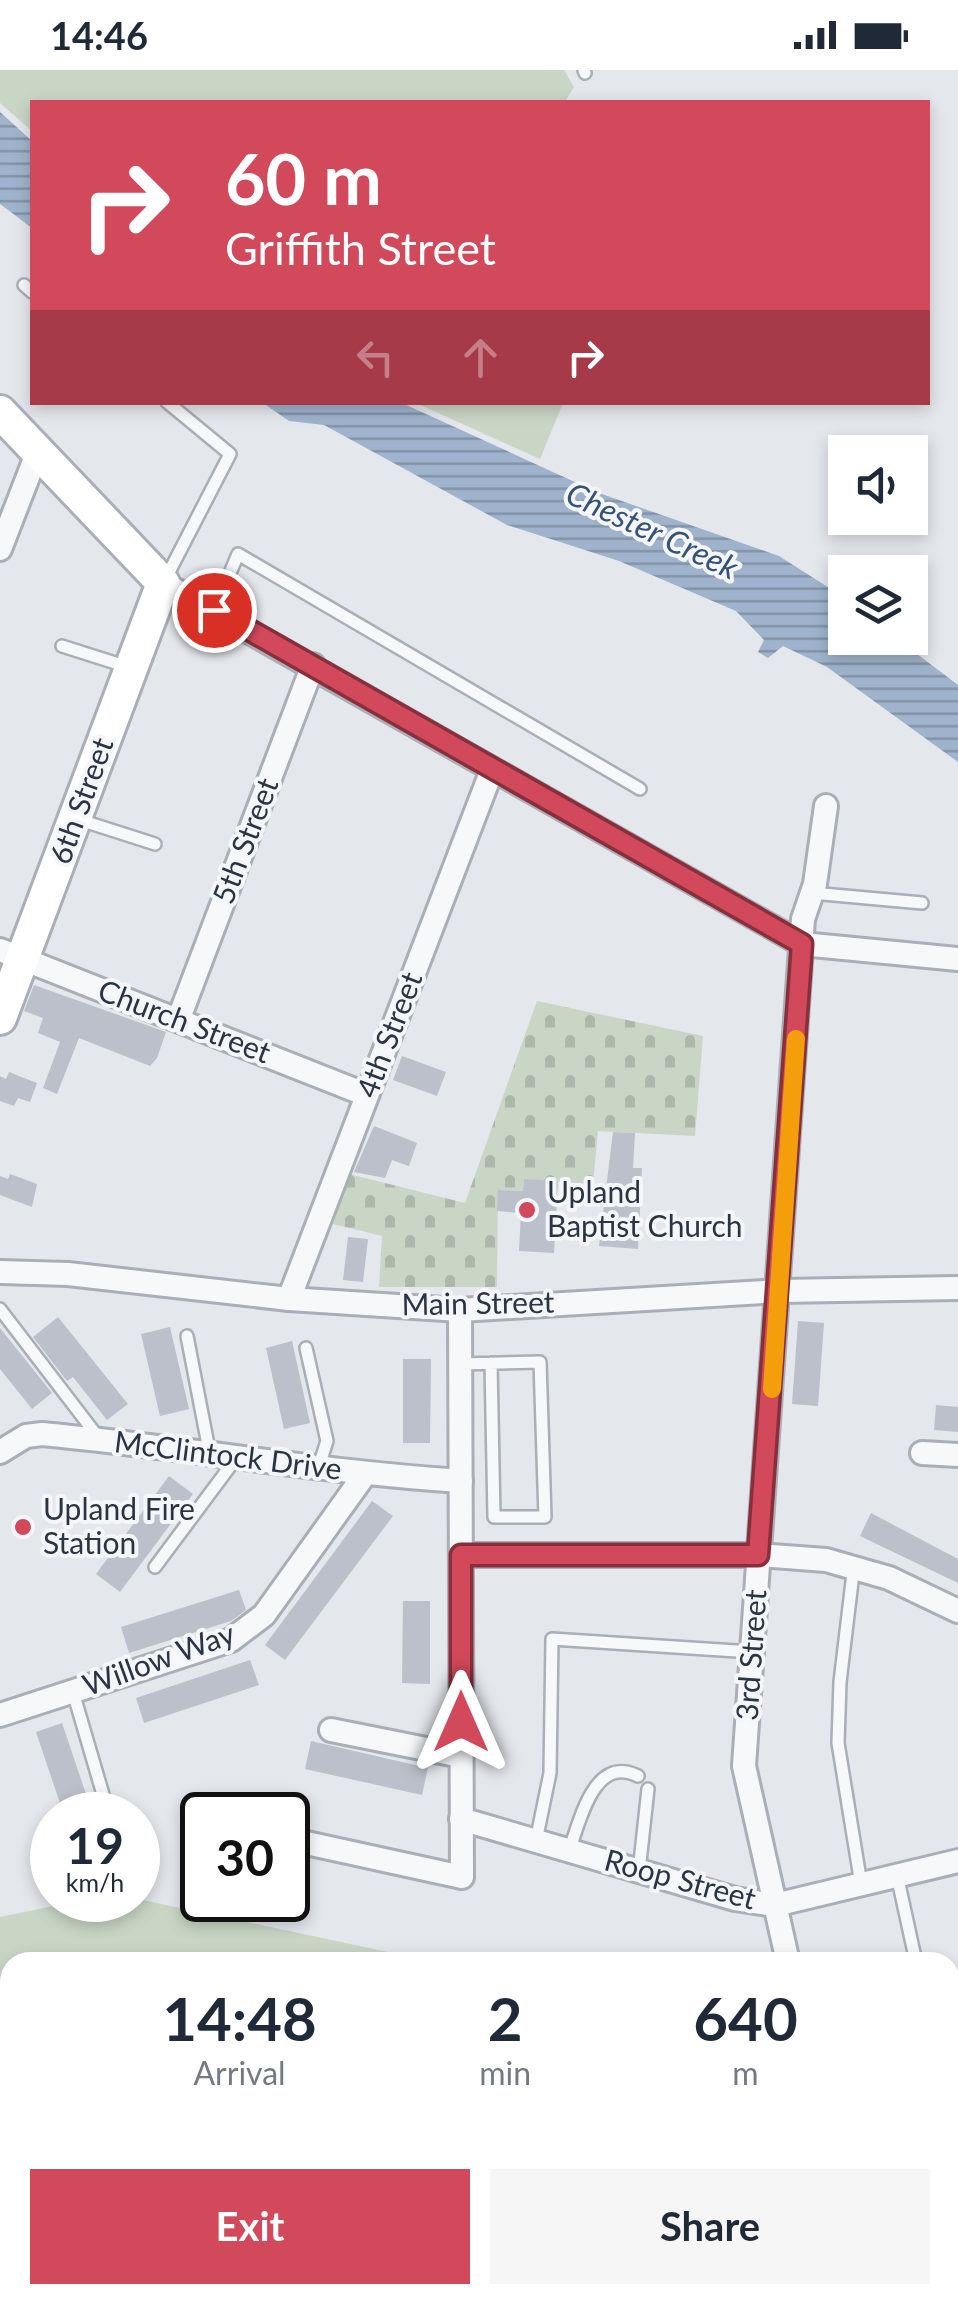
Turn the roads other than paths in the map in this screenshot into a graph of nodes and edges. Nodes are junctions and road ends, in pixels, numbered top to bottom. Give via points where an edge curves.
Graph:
1 (171, 405) edge
2 (0, 412) edge
3 (38, 452) junction
4 (0, 548) edge
5 (163, 584) junction
6 (214, 610) junction
7 (62, 646) dead end
8 (313, 664) junction
9 (132, 668) junction
10 (492, 770) junction
11 (640, 788) dead end
12 (826, 806) dead end
13 (76, 818) junction
14 (155, 844) dead end
15 (812, 892) junction
16 (922, 903) dead end
17 (802, 944) junction
18 (12, 955) edge
19 (958, 958) edge
20 (0, 1018) edge
21 (179, 1018) junction
22 (367, 1094) junction
23 (0, 1272) edge
24 (958, 1288) edge
25 (780, 1291) junction
26 (288, 1300) junction
27 (0, 1309) edge
28 (460, 1310) junction
29 (187, 1336) dead end
30 (306, 1348) dead end
31 (460, 1364) junction
32 (490, 1364) junction
33 (100, 1439) junction
34 (210, 1450) junction
35 (0, 1452) edge
36 (922, 1453) dead end
37 (240, 1454) junction
38 (958, 1454) edge
39 (320, 1466) junction
40 (365, 1474) junction
41 (462, 1480) junction
42 (461, 1555) junction
43 (758, 1555) junction
44 (854, 1565) junction
45 (155, 1567) dead end
46 (958, 1612) edge
47 (752, 1652) junction
48 (73, 1692) junction
49 (0, 1715) edge
50 (331, 1730) dead end
51 (460, 1756) junction
52 (638, 1776) dead end
53 (648, 1789) dead end
54 (102, 1792) edge
55 (461, 1819) junction
56 (536, 1841) junction
57 (310, 1844) edge
58 (569, 1850) junction
59 (958, 1861) edge
60 (639, 1871) junction
61 (897, 1875) junction
62 (861, 1884) junction
63 (775, 1904) junction
64 (786, 1952) edge
65 (914, 1952) edge

1 - 5 lane via 230,454
2 - 3 street
3 - 4 street
3 - 5 street
5 - 6 street
5 - 9 street, 6th Street
6 - 8 street
6 - 11 lane via 238,554
7 - 9 lane
8 - 10 street
8 - 21 street, 5th Street
9 - 13 street, 6th Street
10 - 17 street
10 - 22 street, 4th Street
12 - 15 street, 3rd Street
13 - 14 lane
13 - 18 street, 6th Street
15 - 16 lane
15 - 17 street, 3rd Street
17 - 19 street
17 - 25 street, 3rd Street
18 - 20 street, 6th Street
18 - 21 street, Church Street
21 - 22 street, Church Street
22 - 26 street, 4th Street
23 - 26 street, Main Street
24 - 25 street, Main Street
25 - 28 street, Main Street
25 - 43 street, 3rd Street
26 - 28 street, Main Street
27 - 33 lane
28 - 31 street
29 - 34 lane
30 - 39 lane via 327,1441
31 - 32 lane
31 - 41 street
32 - 32 lane via 540,1362 545,1518 494,1517
33 - 34 street, McClintock Drive
33 - 35 street, McClintock Drive via 32,1434
34 - 37 street, McClintock Drive
36 - 38 street
37 - 39 street, McClintock Drive
37 - 45 lane
39 - 40 street, McClintock Drive
40 - 41 street, McClintock Drive
40 - 48 street, Willow Way via 264,1615 231,1640
41 - 42 street
42 - 43 street
42 - 51 street
43 - 44 street
43 - 47 street, 3rd Street
44 - 46 street
44 - 62 lane via 838,1743
47 - 56 lane via 552,1639 550,1773
47 - 63 street, 3rd Street via 744,1766
48 - 49 street, Willow Way
48 - 54 lane
50 - 51 street
51 - 55 street
52 - 58 lane via 602,1778
53 - 60 lane
55 - 56 street, Roop Street
55 - 57 street via 462,1877
56 - 58 street, Roop Street
58 - 60 street, Roop Street
59 - 61 street, Roop Street
60 - 63 street, Roop Street
61 - 62 street, Roop Street
61 - 65 lane
62 - 63 street, Roop Street
63 - 64 street, 3rd Street

